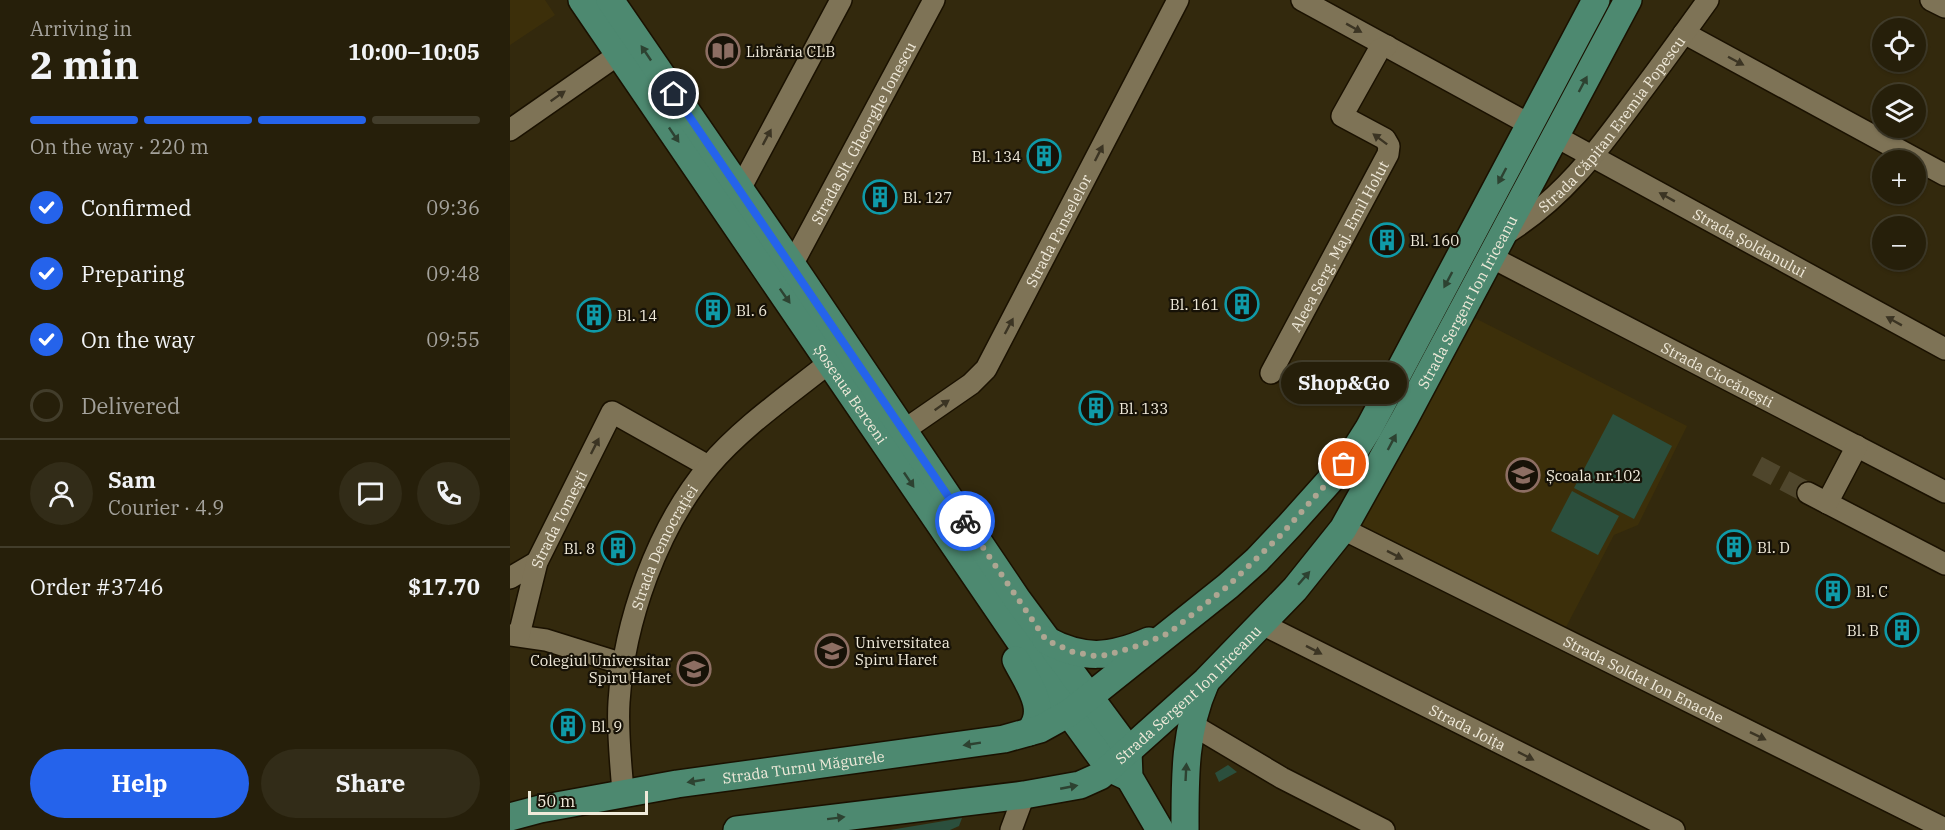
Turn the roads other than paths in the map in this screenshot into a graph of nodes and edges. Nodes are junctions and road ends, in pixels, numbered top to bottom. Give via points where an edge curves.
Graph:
1 (582, 0) edge
2 (610, 0) edge
3 (841, 0) edge
4 (934, 0) edge
5 (1178, 0) edge
6 (1302, 0) edge
7 (1596, 0) edge
8 (1628, 0) edge
9 (1708, 0) edge
10 (1931, 0) edge
11 (1945, 7) edge
12 (1684, 33) junction
13 (1387, 46) junction
14 (619, 54) junction
15 (1529, 124) junction
16 (510, 130) edge
17 (1555, 136) junction
18 (1594, 157) junction
19 (1945, 175) edge
20 (740, 189) junction
21 (1496, 247) junction
22 (792, 265) junction
23 (1945, 348) edge
24 (830, 362) junction
25 (1271, 373) dead end
26 (894, 437) junction
27 (1857, 446) junction
28 (708, 466) junction
29 (1945, 492) edge
30 (1808, 493) tunnel mouth
31 (1827, 503) junction
32 (1342, 529) junction
33 (537, 562) junction
34 (1945, 564) edge
35 (510, 579) edge
36 (988, 596) junction
37 (1262, 624) junction
38 (1169, 633) junction
39 (514, 635) edge
40 (1046, 640) junction
41 (623, 664) junction
42 (1206, 681) junction
43 (1084, 710) junction
44 (1191, 724) junction
45 (1029, 732) junction
46 (1121, 758) junction
47 (623, 793) junction
48 (1024, 795) junction
49 (510, 817) edge
50 (1945, 829) edge
51 (737, 830) edge
52 (1011, 830) edge
53 (1160, 830) edge
54 (1185, 830) edge
55 (1384, 830) edge
56 (1674, 830) edge

1 - 14 main road, Șoseaua Berceni
20 -> 2 main road, Șoseaua Berceni
20 -> 3 street
4 - 22 street, Strada Slt. Gheorghe Ionescu
26 -> 5 street, Strada Panselelor via 971,384 986,369
6 -> 13 street
7 - 15 main road, Strada Sergent Ion Iriceanu
17 -> 8 main road, Strada Sergent Ion Iriceanu
9 - 12 street, Strada Căpitan Eremia Popescu
10 - 11 street
12 - 18 street, Strada Căpitan Eremia Popescu
12 -> 19 street
13 - 15 street
25 -> 13 street, Aleea Serg. Maj. Emil Holut via 1389,151 1385,139 1342,116 1379,50
16 -> 14 street
14 -> 24 main road, Șoseaua Berceni
15 -> 38 main road, Strada Sergent Ion Iriceanu via 1355,451 1257,560
17 - 18 street, Strada Șoldanului
17 - 21 main road, Strada Sergent Ion Iriceanu
18 - 21 street, Strada Căpitan Eremia Popescu
23 -> 18 street, Strada Șoldanului
20 - 22 main road, Șoseaua Berceni
21 - 27 street, Strada Ciocănești
32 -> 21 main road, Strada Sergent Ion Iriceanu
22 - 26 main road, Șoseaua Berceni
24 - 26 main road, Șoseaua Berceni
24 - 28 street, Strada Democrației via 749,427
26 -> 36 main road, Șoseaua Berceni
26 - 40 main road, Șoseaua Berceni
27 - 29 street, Strada Ciocănești
27 - 31 street
33 -> 28 street, Strada Tomești via 612,412
28 - 41 street, Strada Democrației via 680,508 651,566
30 - 31 street
31 - 34 street
37 -> 32 main road, Strada Sergent Ion Iriceanu via 1314,567
32 -> 50 street, Strada Soldat Ion Enache
33 - 35 street
33 - 39 street, Strada Tomești
36 - 43 main road, Șoseaua Berceni
36 - 45 main road via 994,617 1036,701 1038,717
37 - 42 main road, Strada Sergent Ion Iriceanu
37 -> 56 street, Strada Joița
38 - 40 main road via 1123,651 1095,656 1073,652
38 - 43 main road, Strada Sergent Ion Iriceanu
39 - 41 street, Strada Tomești via 546,640
40 - 43 main road, Șoseaua Berceni
41 - 47 street, Strada Democrației via 619,718
42 - 44 main road
42 - 46 main road, Strada Sergent Ion Iriceanu
43 - 45 main road, Strada Turnu Măgurele
43 - 46 main road, Șoseaua Berceni
54 -> 44 main road via 1185,772
44 - 55 street via 1282,778
45 -> 47 main road, Strada Turnu Măgurele via 958,746
48 -> 46 main road via 1085,784
46 - 53 main road, Șoseaua Berceni
47 - 49 main road, Strada Turnu Măgurele
51 -> 48 main road
48 - 52 street

